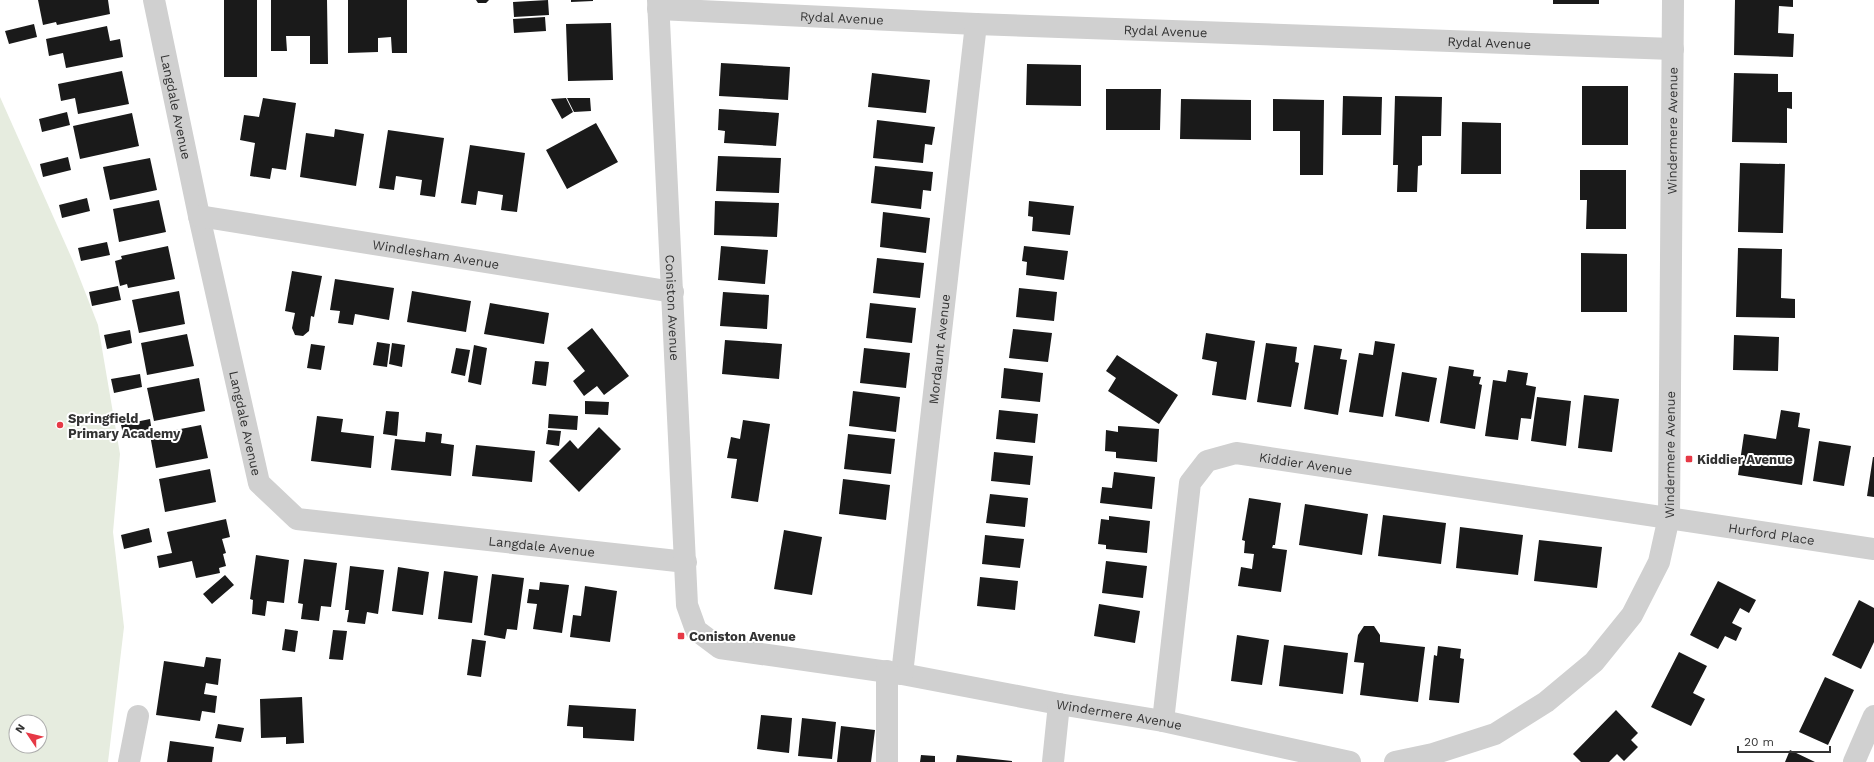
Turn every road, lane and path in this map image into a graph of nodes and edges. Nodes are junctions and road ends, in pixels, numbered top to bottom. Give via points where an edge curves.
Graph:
1 (154, 0) edge
2 (1673, 0) edge
3 (658, 4) edge
4 (976, 24) junction
5 (1672, 49) junction
6 (199, 216) junction
7 (673, 292) junction
8 (1669, 517) junction
9 (1874, 549) edge
10 (686, 562) junction
11 (895, 673) junction
12 (1059, 704) junction
13 (138, 716) dead end
14 (1874, 716) edge
15 (1163, 721) junction
16 (129, 762) edge
17 (887, 762) edge
18 (1053, 762) edge
19 (1350, 762) edge
20 (1395, 762) edge
21 (1854, 762) edge

1 - 6 street, Langdale Avenue
2 - 5 street, Windermere Avenue
3 - 4 street, Rydal Avenue
3 - 7 street, Coniston Avenue
4 - 5 street, Rydal Avenue
4 - 11 street, Mordaunt Avenue
5 - 8 street, Windermere Avenue
6 - 7 street, Windlesham Avenue
6 - 10 street, Langdale Avenue via 259,483 297,519
7 - 10 street, Coniston Avenue
8 - 9 street, Hurford Place
8 - 15 street, Kiddier Avenue via 1236,452 1207,461 1190,483
8 - 20 street, Windermere Avenue via 1659,562 1632,615 1594,662 1546,702 1495,734 1433,754
10 - 11 street, Coniston Avenue via 687,605 696,630 720,648
11 - 12 street, Windermere Avenue
11 - 17 street, Mordaunt Avenue
12 - 15 street, Windermere Avenue
12 - 18 street
13 - 16 street
14 - 21 street
15 - 19 street, Windermere Avenue

